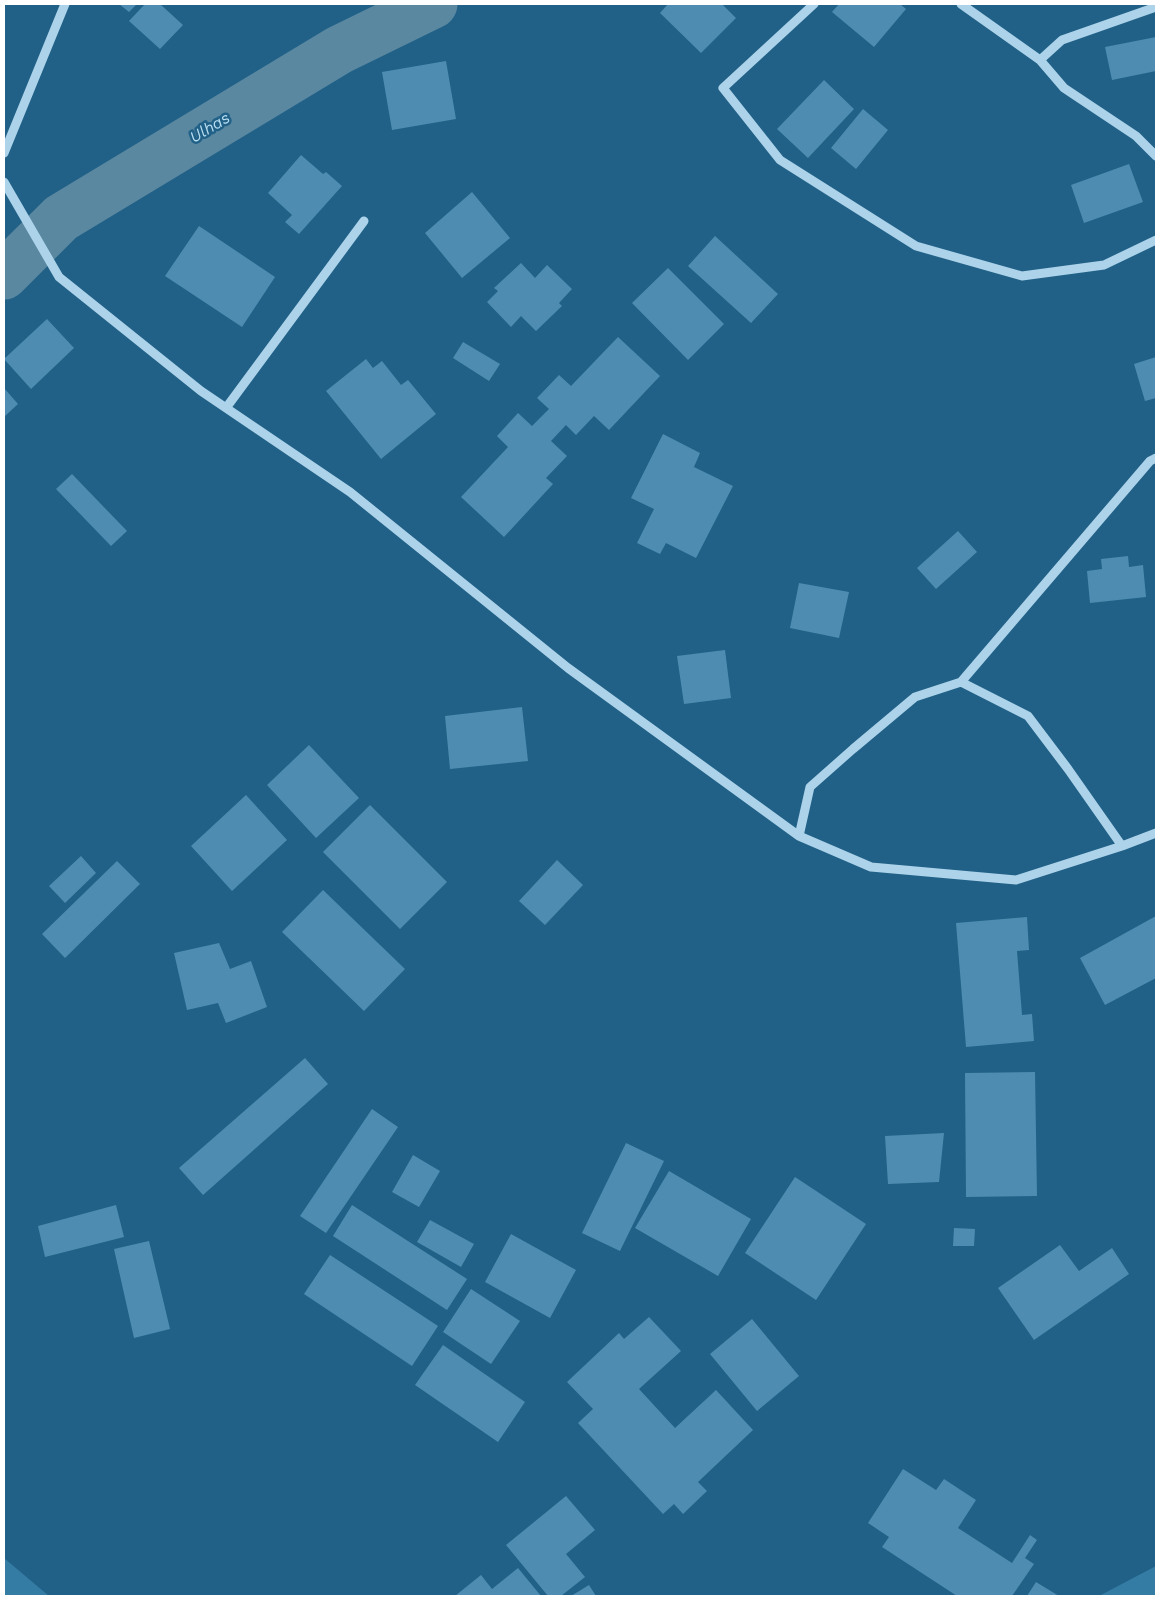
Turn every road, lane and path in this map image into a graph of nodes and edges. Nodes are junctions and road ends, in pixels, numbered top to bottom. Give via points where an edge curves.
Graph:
1 (65, 4) edge
2 (814, 4) edge
3 (961, 4) edge
4 (1156, 7) edge
5 (1040, 60) junction
6 (4, 153) edge
7 (1156, 156) edge
8 (4, 182) edge
9 (364, 221) dead end
10 (1156, 240) edge
11 (226, 408) junction
12 (1156, 458) edge
13 (961, 682) junction
14 (1156, 833) edge
15 (799, 836) junction
16 (1122, 846) junction

1 - 6 street
2 - 10 street via 723,88 780,160 916,246 1022,276 1104,265
3 - 5 street
4 - 5 street via 1062,40
5 - 7 street via 1064,88 1136,136
8 - 11 street via 59,277 201,392
9 - 11 street
11 - 15 street via 350,492 568,668
12 - 13 street via 1150,461
13 - 15 street via 915,697 810,787
13 - 16 street via 1028,716
14 - 16 street
15 - 16 street via 871,867 1016,880

